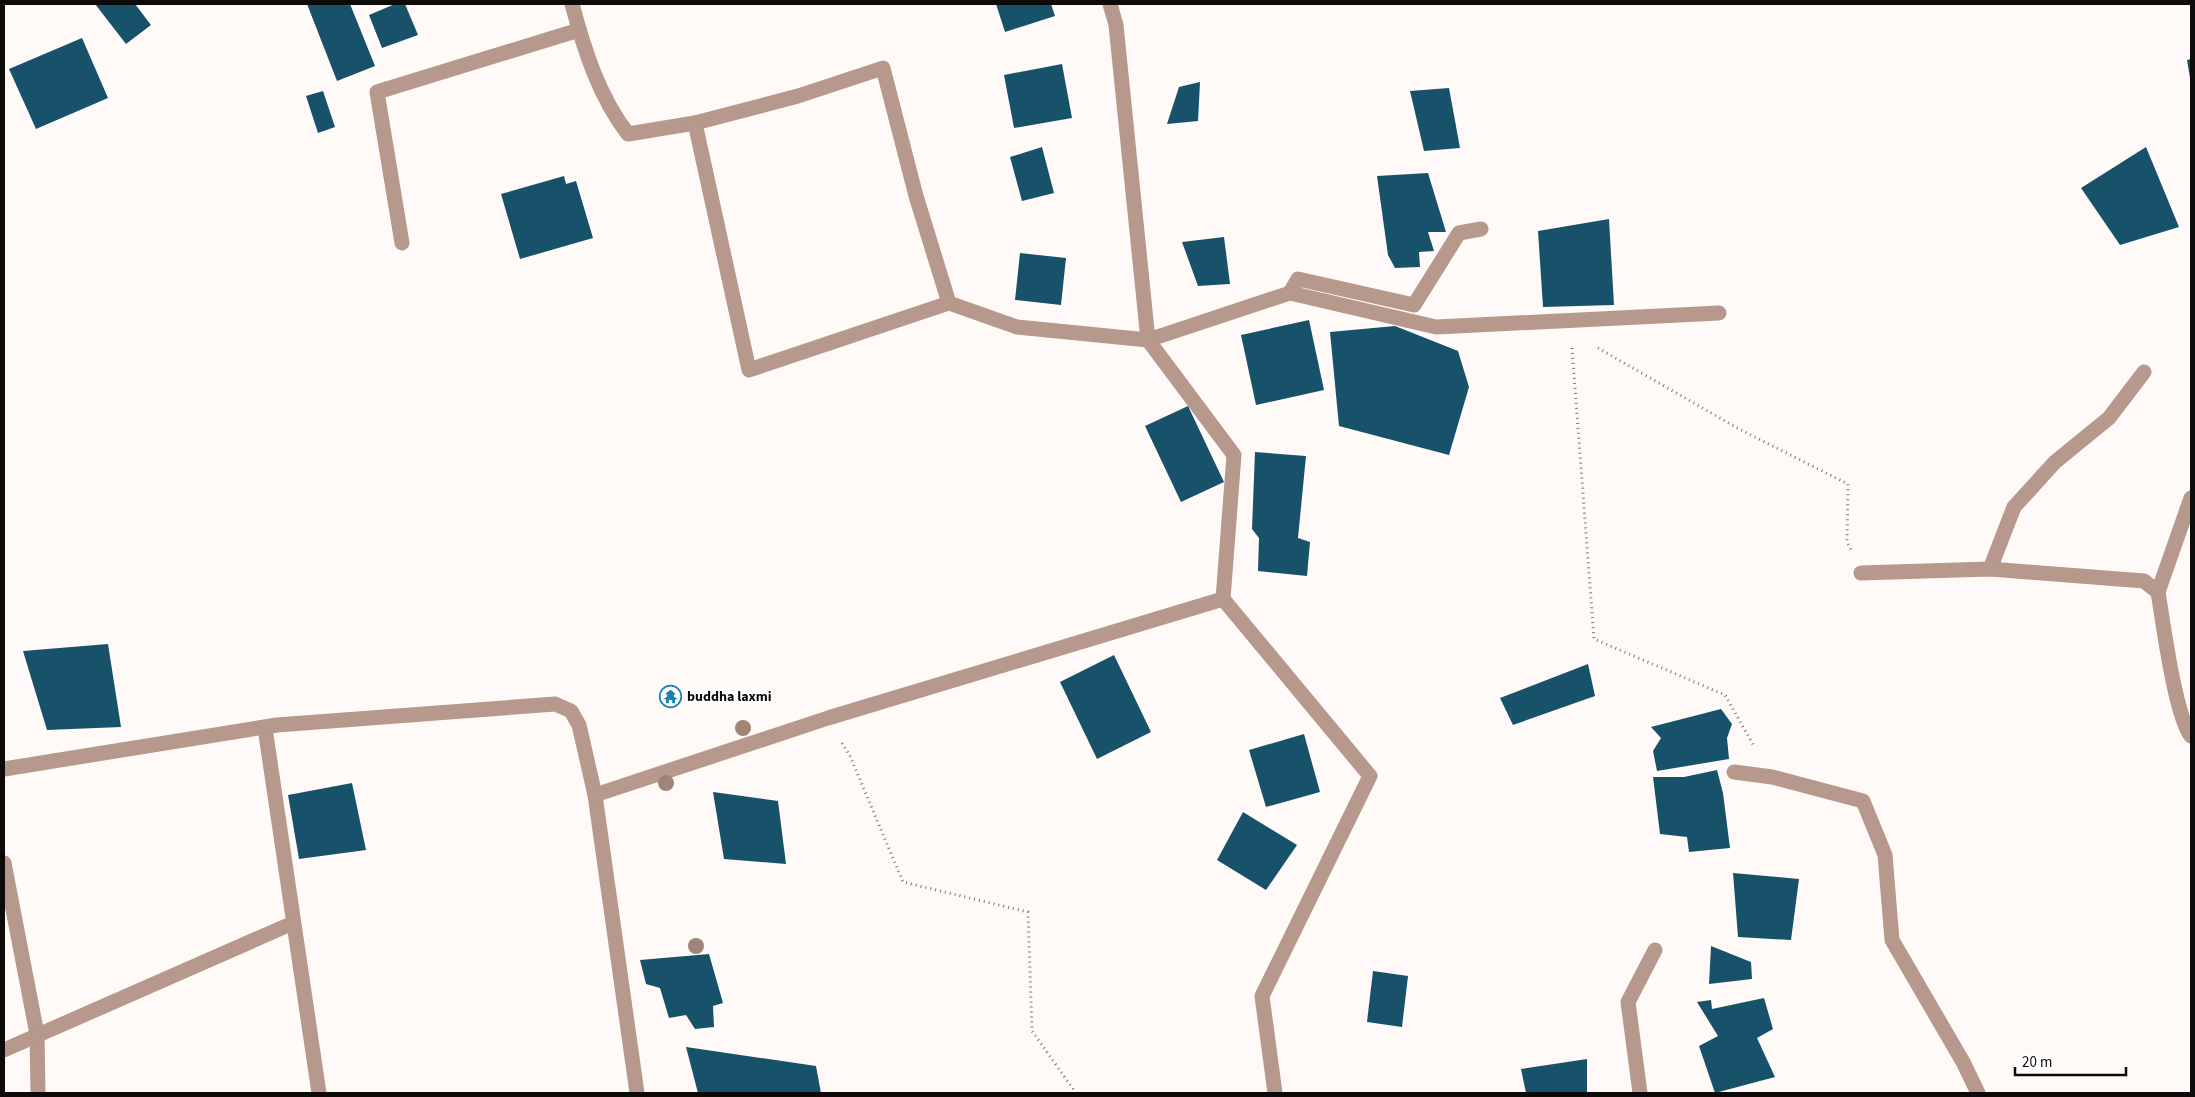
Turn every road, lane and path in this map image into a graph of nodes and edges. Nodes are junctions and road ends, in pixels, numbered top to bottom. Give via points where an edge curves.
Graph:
1 (572, 4) edge
2 (1110, 4) edge
3 (579, 30) junction
4 (695, 123) junction
5 (1481, 229) dead end
6 (402, 243) dead end
7 (1290, 293) junction
8 (949, 303) junction
9 (1719, 313) dead end
10 (1570, 320) junction
11 (1148, 340) junction
12 (1592, 344) dead end
13 (2144, 372) dead end
14 (2191, 498) edge
15 (1990, 569) junction
16 (1862, 573) joint
17 (2158, 592) junction
18 (1223, 599) junction
19 (828, 718) junction
20 (265, 728) junction
21 (2189, 730) edge
22 (4, 769) edge
23 (1734, 772) dead end
24 (1772, 778) junction
25 (596, 795) junction
26 (4, 863) edge
27 (293, 923) junction
28 (1655, 950) dead end
29 (37, 1034) junction
30 (4, 1050) edge
31 (38, 1093) edge
32 (318, 1093) edge
33 (637, 1093) edge
34 (1076, 1093) edge
35 (1275, 1093) edge
36 (1640, 1093) edge
37 (1978, 1093) edge

1 - 3 street
2 - 11 street via 1117,34
3 - 4 street via 598,81 615,117 628,134
3 - 6 street via 377,92
4 - 8 street via 798,96 884,68 916,196
4 - 8 street via 749,370
5 - 7 street via 1459,234 1414,305 1298,279
7 - 10 street via 1436,327
7 - 11 street
8 - 11 street via 1017,327
9 - 10 street
10 - 24 path via 1594,639 1725,695
11 - 18 street via 1234,455
12 - 16 path via 1739,429 1848,484 1847,542
13 - 15 street via 2109,418 2055,462 2014,507
14 - 17 street
15 - 16 street
15 - 17 street via 2144,581
17 - 21 street via 2174,682
18 - 19 street
18 - 35 street via 1370,776 1262,996
19 - 25 street
19 - 34 path via 850,756 903,882 1028,912 1032,1031
20 - 22 street
20 - 25 street via 554,704 571,711 580,725
20 - 27 street
23 - 24 street
24 - 37 street via 1863,801 1885,855 1892,940
25 - 33 street
26 - 29 street
27 - 29 street
27 - 32 street
28 - 36 street via 1628,1002
29 - 30 street
29 - 31 street

